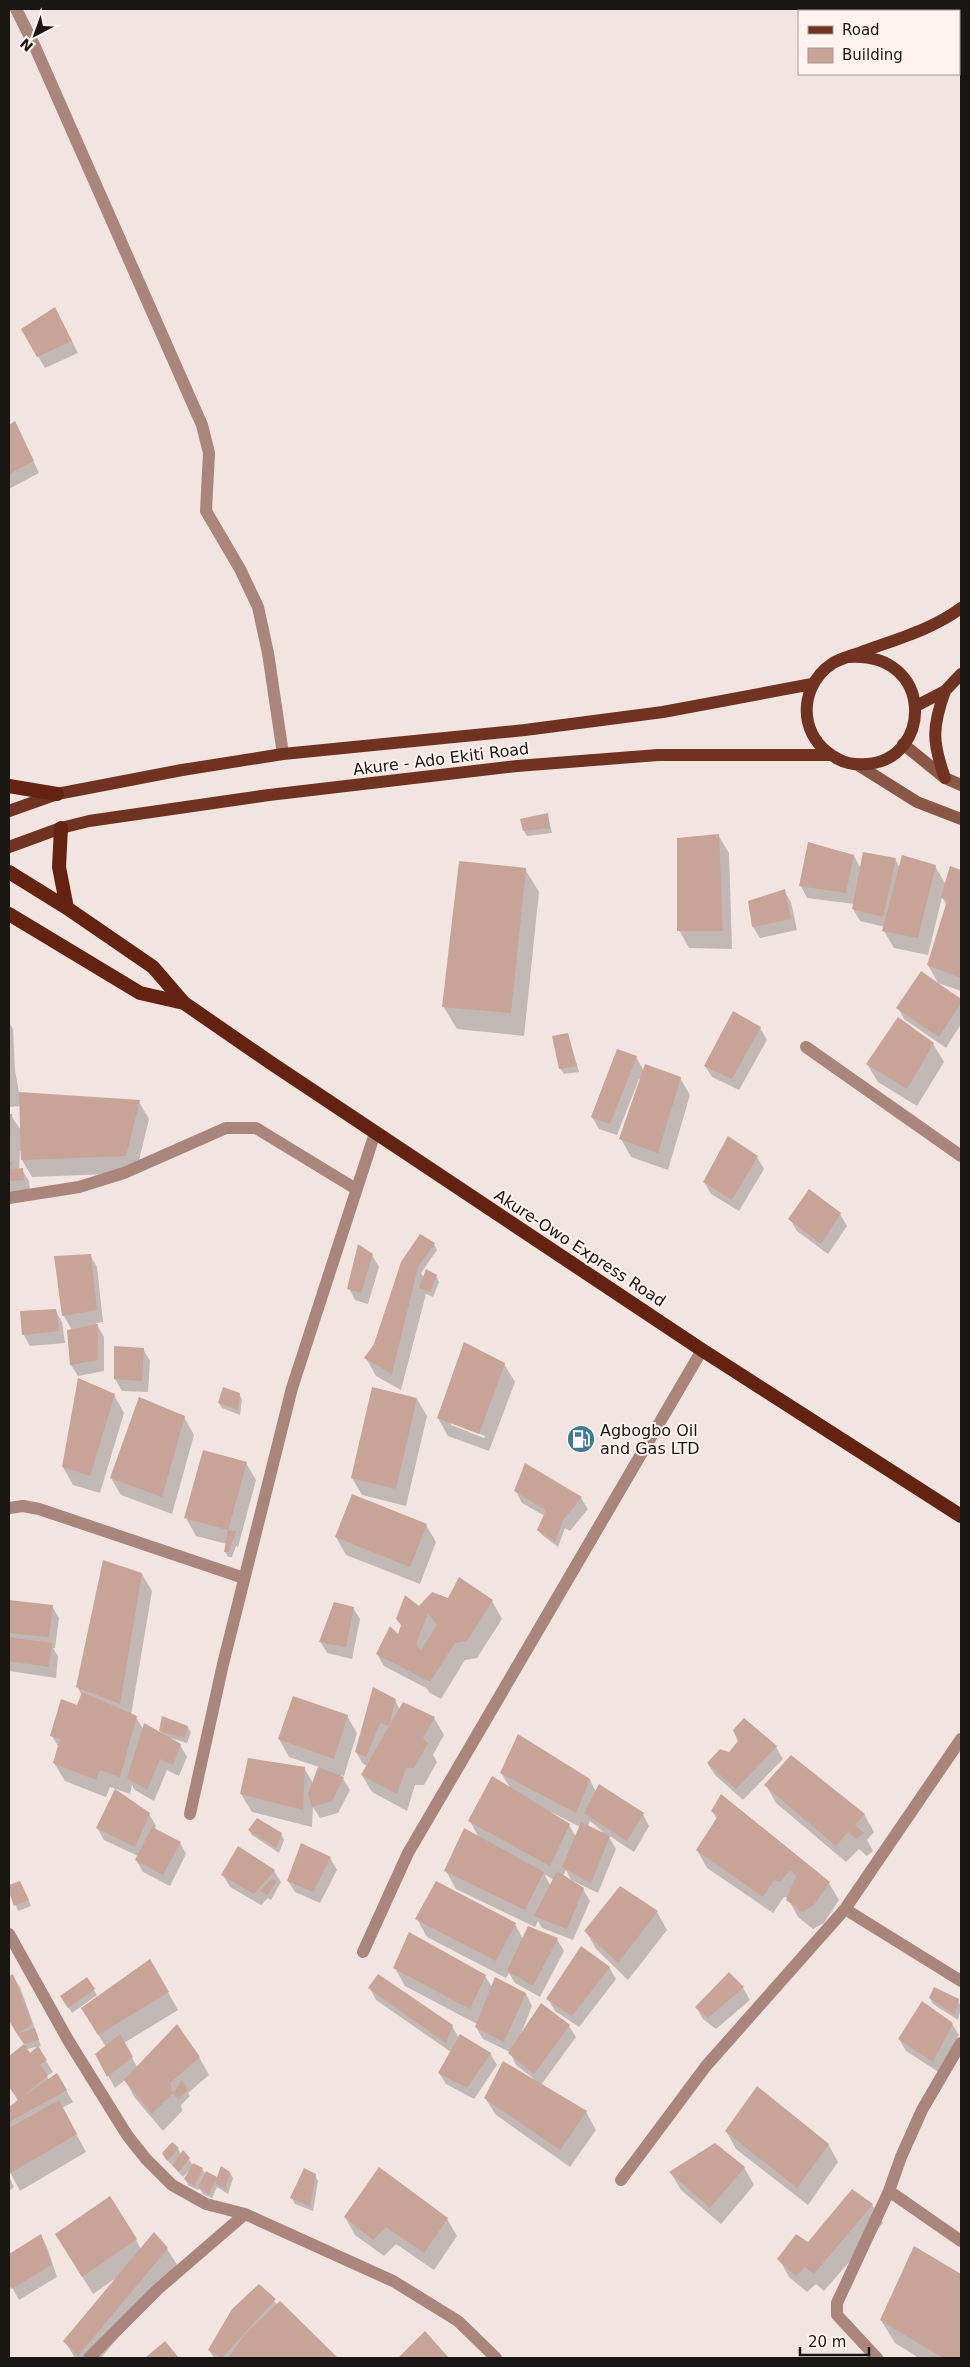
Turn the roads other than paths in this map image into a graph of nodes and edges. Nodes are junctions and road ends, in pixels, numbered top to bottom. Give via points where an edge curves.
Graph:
1 (16, 9) edge
2 (961, 608) edge
3 (848, 657) junction
4 (961, 674) edge
5 (812, 684) junction
6 (945, 691) junction
7 (916, 706) junction
8 (903, 744) junction
9 (283, 754) junction
10 (829, 755) junction
11 (858, 765) junction
12 (945, 778) junction
13 (961, 785) edge
14 (9, 786) edge
15 (57, 794) junction
16 (9, 811) edge
17 (961, 819) edge
18 (60, 828) junction
19 (9, 848) edge
20 (9, 872) edge
21 (67, 908) junction
22 (9, 914) edge
23 (184, 1003) junction
24 (806, 1047) dead end
25 (375, 1133) junction
26 (961, 1156) edge
27 (356, 1189) junction
28 (9, 1198) edge
29 (702, 1350) junction
30 (9, 1508) edge
31 (961, 1516) edge
32 (244, 1578) junction
33 (961, 1739) edge
34 (190, 1814) dead end
35 (845, 1909) junction
36 (9, 1934) edge
37 (363, 1952) dead end
38 (961, 1981) edge
39 (961, 2043) edge
40 (622, 2180) dead end
41 (889, 2191) junction
42 (245, 2214) junction
43 (961, 2241) edge
44 (488, 2355) edge
45 (90, 2358) edge
46 (877, 2358) edge

1 - 9 street via 202,425 210,452 206,511 258,607
2 - 3 main road via 925,628
3 - 5 main road via 834,662
3 - 7 main road via 880,658 893,666 905,677
4 - 6 main road
5 - 9 main road, Akure - Ado Ekiti Road via 653,714
5 - 10 main road via 806,715 818,744
6 - 7 main road
6 - 12 main road via 936,716 935,735
7 - 8 main road via 915,722
8 - 11 main road via 888,758 874,764
8 - 12 main road
9 - 15 main road, Akure - Ado Ekiti Road
10 - 11 main road
10 - 18 main road, Akure - Ado Ekiti Road via 658,755 517,766 269,795
11 - 17 main road via 917,802
12 - 13 main road
14 - 15 highway
15 - 16 main road, Akure - Ado Ekiti Road
18 - 19 main road, Akure - Ado Ekiti Road
18 - 21 highway via 59,867
20 - 21 highway, Akure-Owo Express Road
21 - 23 highway, Akure-Owo Express Road via 152,967
22 - 23 highway, Akure-Owo Express Road via 140,993
23 - 25 highway, Akure-Owo Express Road
24 - 26 street
25 - 27 street
25 - 29 highway, Akure-Owo Express Road
27 - 28 street via 256,1128 241,1127 226,1128 124,1173 79,1187
27 - 32 street via 292,1388
29 - 31 highway, Akure-Owo Express Road
29 - 37 street via 408,1853
30 - 32 street via 39,1509
32 - 34 street
33 - 35 street
35 - 38 street
35 - 40 street via 706,2066
36 - 42 street via 126,2135 146,2159 172,2184 206,2204
39 - 41 street via 922,2110
41 - 43 street
41 - 46 street via 837,2303 837,2315
42 - 44 street via 393,2281 458,2321
42 - 45 street via 158,2289

